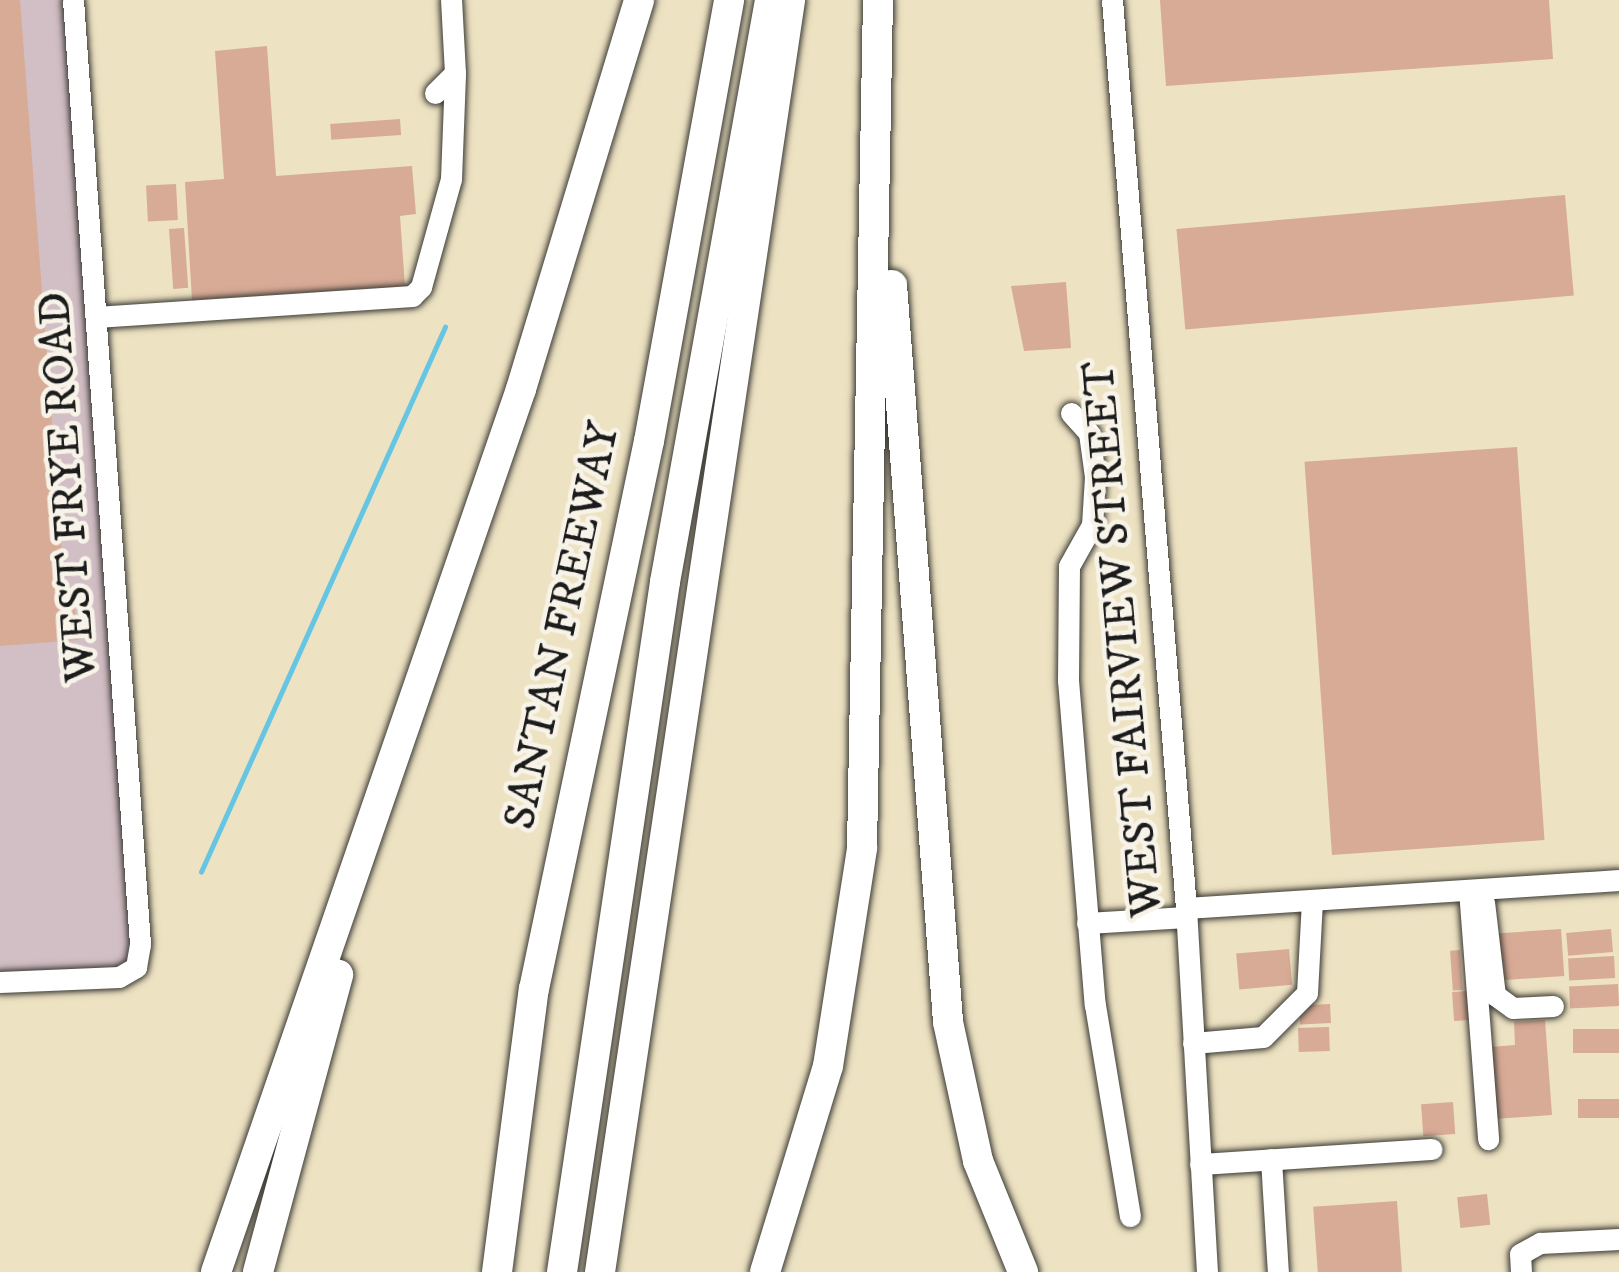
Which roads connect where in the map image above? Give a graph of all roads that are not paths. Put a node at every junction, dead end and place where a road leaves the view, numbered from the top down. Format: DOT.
graph roads {
  1 [pos="74,0"];
  2 [pos="451,0"];
  3 [pos="639,0"];
  4 [pos="729,0"];
  5 [pos="770,0"];
  6 [pos="790,0"];
  7 [pos="878,0"];
  8 [pos="1112,0"];
  9 [pos="455,74"];
  10 [pos="435,93"];
  11 [pos="875,118"];
  12 [pos="701,166"];
  13 [pos="96,317"];
  14 [pos="1070,413"];
  15 [pos="377,805"];
  16 [pos="1619,880"];
  17 [pos="1476,890"];
  18 [pos="1312,900"];
  19 [pos="1186,912"];
  20 [pos="1087,923"];
  21 [pos="0,982"];
  22 [pos="1552,1006"];
  23 [pos="1193,1043"];
  24 [pos="1488,1139"];
  25 [pos="1432,1149"];
  26 [pos="1271,1159"];
  27 [pos="1200,1163"];
  28 [pos="1130,1216"];
  29 [pos="1619,1239"];
  30 [pos="216,1272"];
  31 [pos="258,1272"];
  32 [pos="496,1272"];
  33 [pos="542,1272"];
  34 [pos="562,1272"];
  35 [pos="600,1272"];
  36 [pos="765,1272"];
  37 [pos="1023,1272"];
  38 [pos="1207,1272"];
  39 [pos="1278,1272"];
  40 [pos="1521,1272"];
  1 -- 13 [label="street, WEST FRYE ROAD"];
  2 -- 9 [label="street"];
  3 -- 15 [label="highway"];
  4 -- 12 [label="highway, SANTAN FREEWAY"];
  5 -- 34 [label="highway"];
  6 -- 35 [label="highway"];
  7 -- 11 [label="highway"];
  8 -- 19 [label="street, WEST FAIRVIEW STREET"];
  9 -- 10 [label="street"];
  9 -- 13 [label="street"];
  11 -- 36 [label="highway"];
  11 -- 37 [label="highway"];
  12 -- 32 [label="highway, SANTAN FREEWAY"];
  12 -- 33 [label="highway"];
  13 -- 21 [label="street, WEST FRYE ROAD"];
  14 -- 20 [label="street"];
  15 -- 30 [label="highway"];
  15 -- 31 [label="highway"];
  16 -- 17 [label="street"];
  17 -- 18 [label="street"];
  17 -- 22 [label="street"];
  17 -- 24 [label="street"];
  18 -- 19 [label="street"];
  18 -- 23 [label="street"];
  19 -- 20 [label="street"];
  19 -- 23 [label="street, WEST FAIRVIEW STREET"];
  20 -- 28 [label="street"];
  23 -- 27 [label="street, WEST FAIRVIEW STREET"];
  25 -- 26 [label="street"];
  26 -- 27 [label="street"];
  26 -- 39 [label="street"];
  27 -- 38 [label="street, WEST FAIRVIEW STREET"];
  29 -- 40 [label="street"];
}
